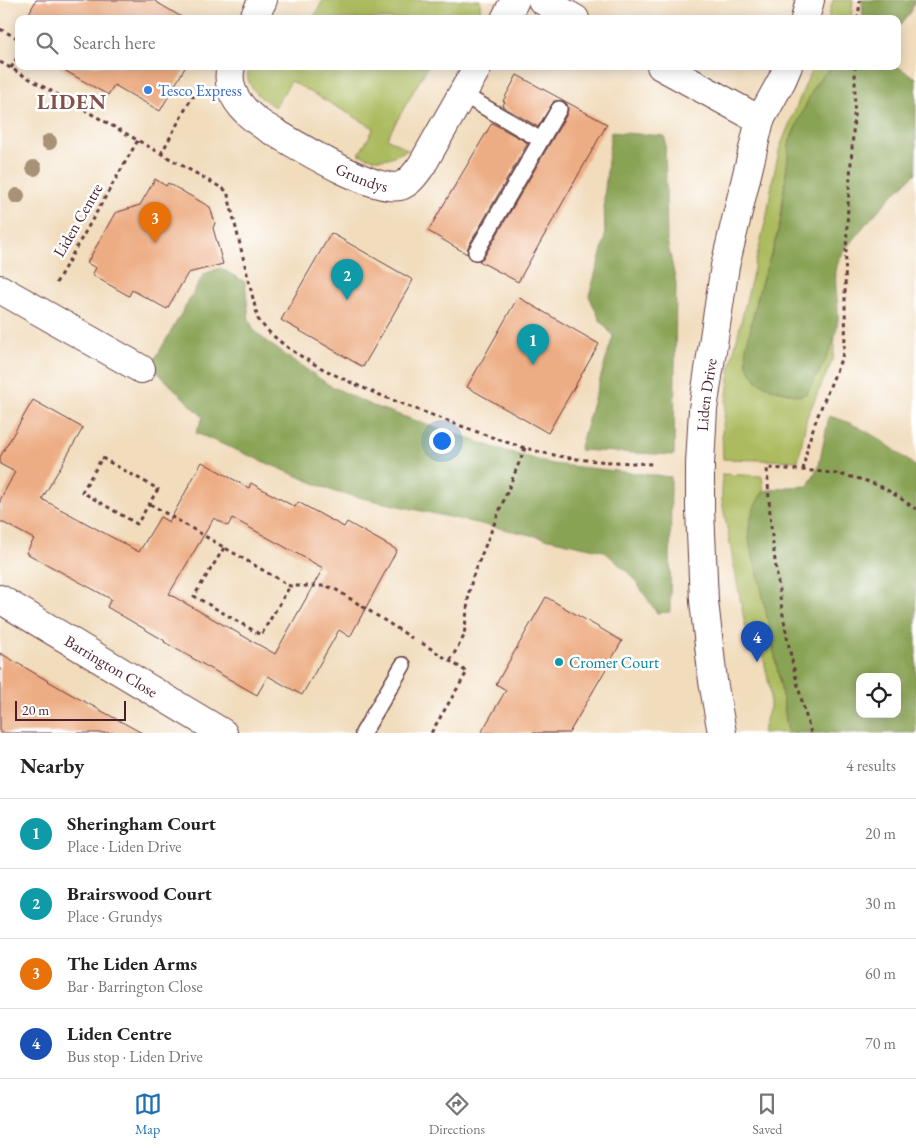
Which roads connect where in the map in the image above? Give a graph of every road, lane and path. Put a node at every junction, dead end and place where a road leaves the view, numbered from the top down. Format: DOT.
graph roads {
  1 [pos="263,0"];
  2 [pos="515,0"];
  3 [pos="810,0"];
  4 [pos="860,0"];
  5 [pos="546,1"];
  6 [pos="255,15"];
  7 [pos="507,15"];
  8 [pos="569,15"];
  9 [pos="806,15"];
  10 [pos="858,15"];
  11 [pos="0,28"];
  12 [pos="15,37"];
  13 [pos="15,60"];
  14 [pos="0,62"];
  15 [pos="10,68"];
  16 [pos="476,70"];
  17 [pos="668,70"];
  18 [pos="786,70"];
  19 [pos="855,70"];
  20 [pos="230,75"];
  21 [pos="462,94"];
  22 [pos="559,109"];
  23 [pos="760,120"];
  24 [pos="138,140"];
  25 [pos="541,140"];
  26 [pos="161,154"];
  27 [pos="476,252"];
  28 [pos="0,289"];
  29 [pos="40,312"];
  30 [pos="141,369"];
  31 [pos="525,448"];
  32 [pos="652,464"];
  33 [pos="803,470"];
  34 [pos="150,504"];
  35 [pos="916,509"];
  36 [pos="224,548"];
  37 [pos="290,586"];
  38 [pos="0,599"];
  39 [pos="450,661"];
  40 [pos="402,665"];
  41 [pos="223,733"];
  42 [pos="363,733"];
  43 [pos="431,733"];
  44 [pos="722,733"];
  45 [pos="811,733"];
  1 -- 6 [label="street"];
  2 -- 7 [label="street"];
  3 -- 9 [label="street"];
  4 -- 10 [label="path"];
  5 -- 8 [label="street"];
  11 -- 12 [label="path"];
  13 -- 15 [label="path"];
  14 -- 15 [label="path"];
  15 -- 24 [label="path"];
  16 -- 21 [label="street, Grundys"];
  17 -- 23 [label="street"];
  18 -- 23 [label="street, Liden Drive"];
  19 -- 33 [label="path"];
  20 -- 21 [label="street, Grundys"];
  20 -- 26 [label="path"];
  21 -- 25 [label="lane"];
  22 -- 25 [label="lane"];
  23 -- 44 [label="street, Liden Drive"];
  24 -- 26 [label="path"];
  24 -- 29 [label="path, Liden Centre"];
  25 -- 27 [label="lane"];
  26 -- 31 [label="path"];
  28 -- 29 [label="street"];
  29 -- 30 [label="street"];
  31 -- 32 [label="path"];
  31 -- 39 [label="path"];
  33 -- 35 [label="path"];
  33 -- 45 [label="path"];
  34 -- 34 [label="path"];
  34 -- 36 [label="path"];
  36 -- 37 [label="path"];
  36 -- 37 [label="path"];
  37 -- 39 [label="path"];
  38 -- 41 [label="street, Barrington Close"];
  39 -- 43 [label="path"];
  40 -- 42 [label="lane"];
}
